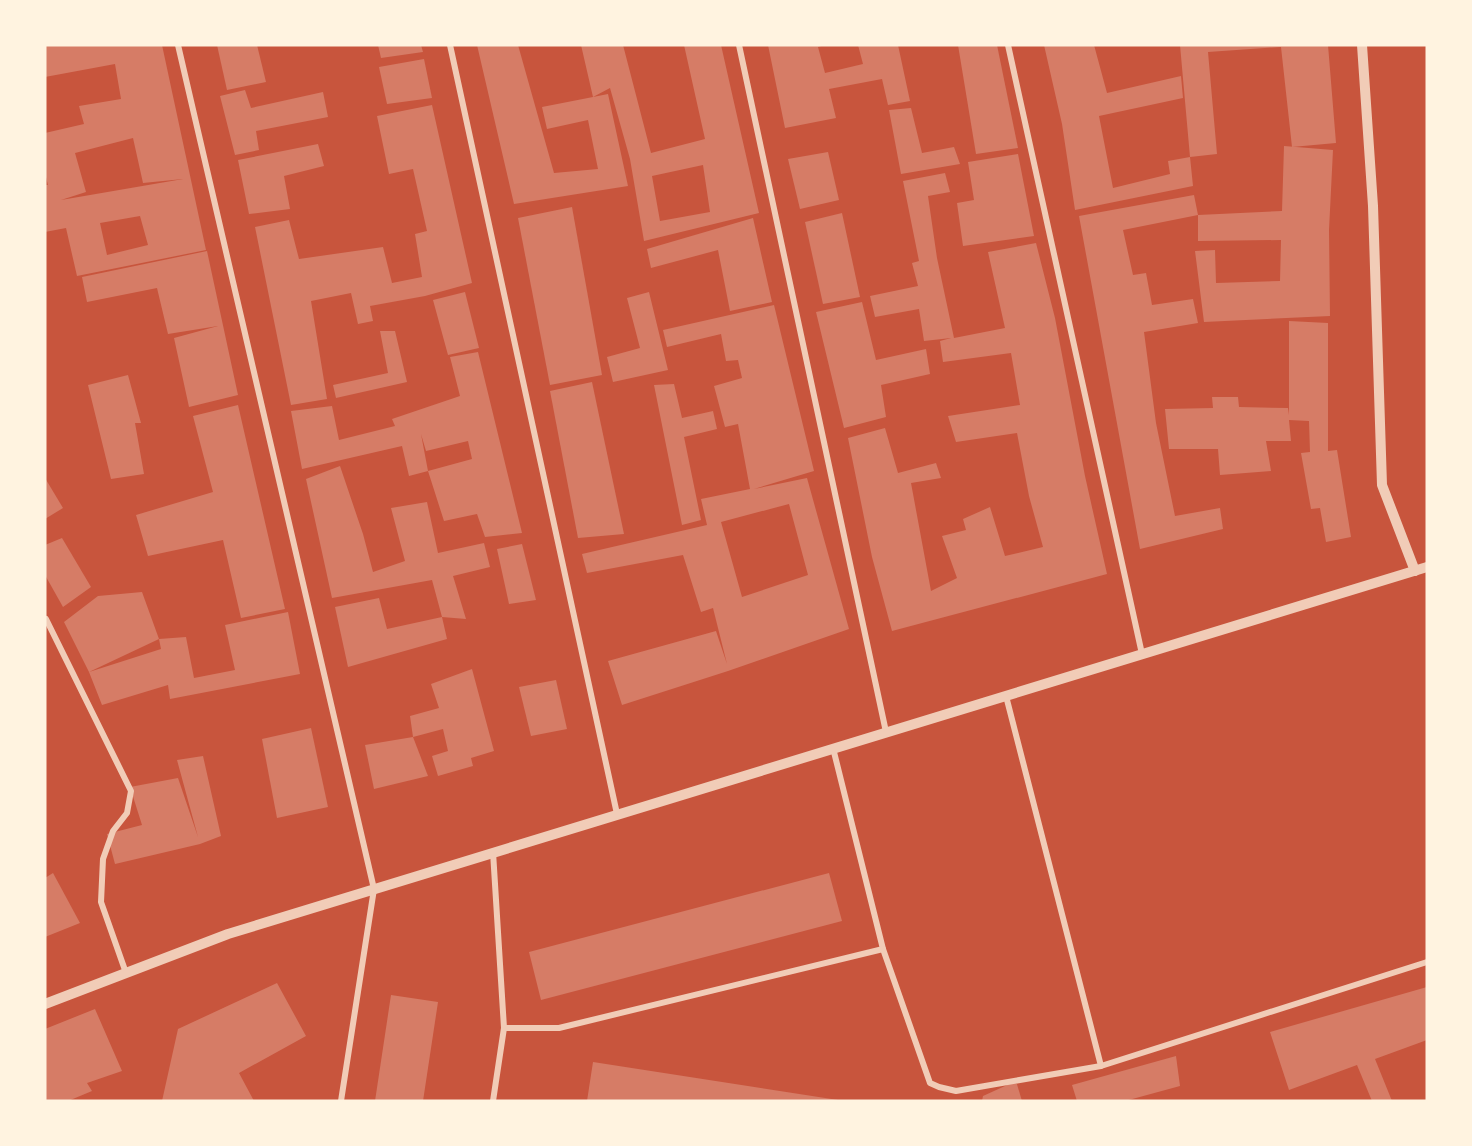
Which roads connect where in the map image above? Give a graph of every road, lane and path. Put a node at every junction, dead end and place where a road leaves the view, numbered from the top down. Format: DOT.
graph roads {
  1 [pos="178,45"];
  2 [pos="450,45"];
  3 [pos="739,45"];
  4 [pos="1008,45"];
  5 [pos="1362,45"];
  6 [pos="1427,567"];
  7 [pos="1415,571"];
  8 [pos="46,619"];
  9 [pos="1142,654"];
  10 [pos="1006,696"];
  11 [pos="886,732"];
  12 [pos="833,748"];
  13 [pos="617,814"];
  14 [pos="493,852"];
  15 [pos="374,889"];
  16 [pos="883,949"];
  17 [pos="1427,962"];
  18 [pos="126,973"];
  19 [pos="45,1004"];
  20 [pos="504,1028"];
  21 [pos="1101,1066"];
  22 [pos="341,1101"];
  23 [pos="493,1101"];
  1 -- 15 [label="street"];
  2 -- 13 [label="street"];
  3 -- 11 [label="street"];
  4 -- 9 [label="street"];
  5 -- 7 [label="street"];
  6 -- 7 [label="street"];
  7 -- 9 [label="street"];
  8 -- 18 [label="street"];
  9 -- 10 [label="street"];
  10 -- 11 [label="street"];
  10 -- 21 [label="street"];
  11 -- 12 [label="street"];
  12 -- 13 [label="street"];
  12 -- 16 [label="street"];
  13 -- 14 [label="street"];
  14 -- 15 [label="street"];
  14 -- 20 [label="street"];
  15 -- 18 [label="street"];
  15 -- 22 [label="street"];
  16 -- 20 [label="street"];
  16 -- 21 [label="street"];
  17 -- 21 [label="street"];
  18 -- 19 [label="street"];
  20 -- 23 [label="street"];
}
